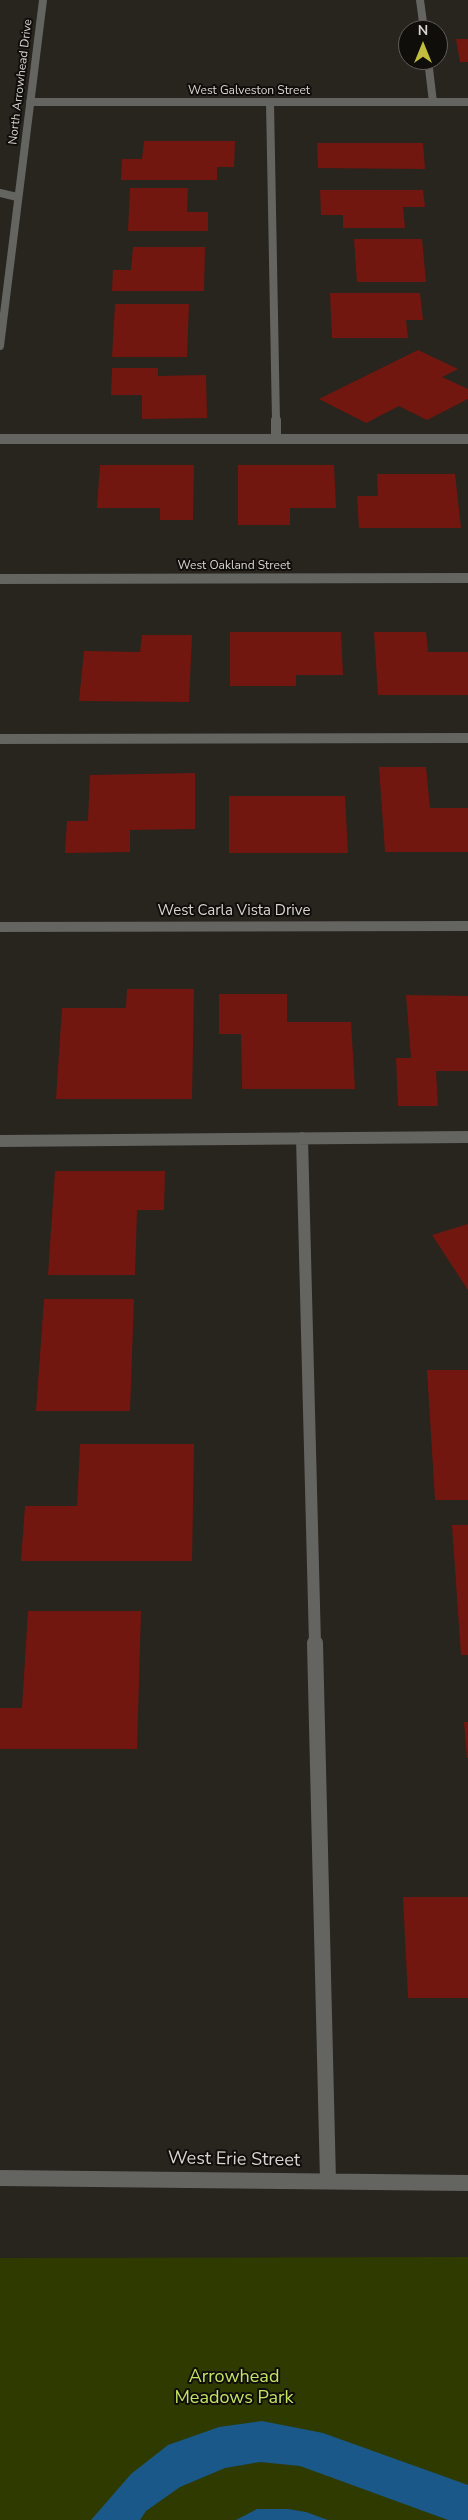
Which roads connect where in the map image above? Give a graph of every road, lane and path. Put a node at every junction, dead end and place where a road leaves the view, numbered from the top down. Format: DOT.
graph roads {
  1 [pos="42,0"];
  2 [pos="420,0"];
  3 [pos="423,20"];
  4 [pos="429,70"];
  5 [pos="30,102"];
  6 [pos="270,102"];
  7 [pos="433,102"];
  8 [pos="468,102"];
  9 [pos="0,192"];
  10 [pos="17,197"];
  11 [pos="0,199"];
  12 [pos="0,346"];
  13 [pos="0,439"];
  14 [pos="276,439"];
  15 [pos="468,439"];
  16 [pos="468,578"];
  17 [pos="0,579"];
  18 [pos="468,738"];
  19 [pos="0,739"];
  20 [pos="0,926"];
  21 [pos="468,926"];
  22 [pos="468,1137"];
  23 [pos="302,1138"];
  24 [pos="0,1141"];
  25 [pos="0,2178"];
  26 [pos="328,2181"];
  27 [pos="468,2182"];
  1 -- 5 [label="street, North Arrowhead Drive"];
  2 -- 3 [label="street"];
  4 -- 7 [label="street"];
  5 -- 6 [label="street, West Galveston Street"];
  5 -- 10 [label="street, North Arrowhead Drive"];
  6 -- 7 [label="street, West Galveston Street"];
  6 -- 14 [label="street"];
  7 -- 8 [label="street, West Galveston Street"];
  9 -- 10 [label="street"];
  10 -- 11 [label="street"];
  10 -- 12 [label="street, North Arrowhead Drive"];
  13 -- 14 [label="street"];
  14 -- 15 [label="street"];
  16 -- 17 [label="street, West Oakland Street"];
  18 -- 19 [label="street"];
  20 -- 21 [label="street, West Carla Vista Drive"];
  22 -- 23 [label="street"];
  23 -- 24 [label="street"];
  23 -- 26 [label="street"];
  25 -- 26 [label="street, West Erie Street"];
  26 -- 27 [label="street, West Erie Street"];
}
